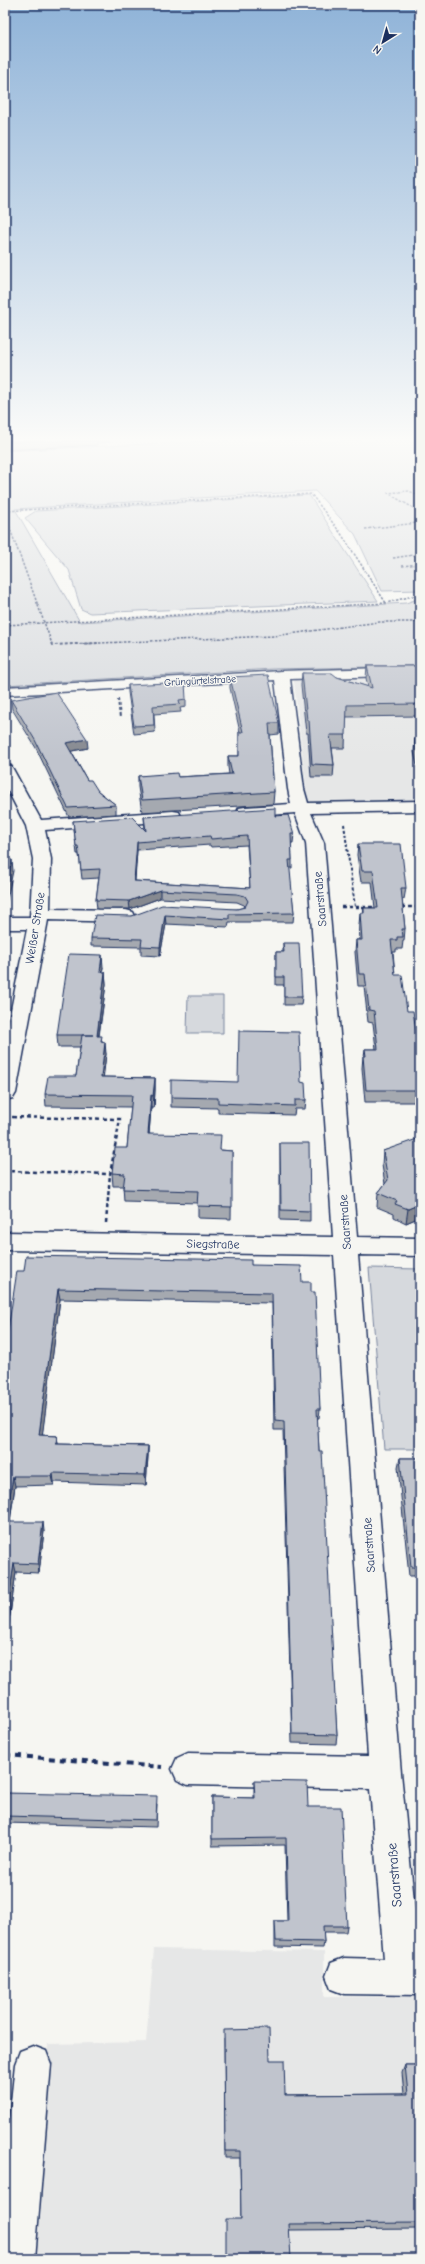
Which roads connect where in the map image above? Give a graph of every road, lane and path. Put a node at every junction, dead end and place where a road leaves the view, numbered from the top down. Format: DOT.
graph roads {
  1 [pos="16,547"];
  2 [pos="350,547"];
  3 [pos="420,554"];
  4 [pos="393,558"];
  5 [pos="420,564"];
  6 [pos="402,566"];
  7 [pos="420,594"];
  8 [pos="386,603"];
  9 [pos="420,622"];
  10 [pos="42,623"];
  11 [pos="5,625"];
  12 [pos="420,671"];
  13 [pos="282,675"];
  14 [pos="5,691"];
  15 [pos="5,769"];
  16 [pos="420,806"];
  17 [pos="301,808"];
  18 [pos="342,808"];
  19 [pos="226,813"];
  20 [pos="187,815"];
  21 [pos="35,826"];
  22 [pos="320,907"];
  23 [pos="355,907"];
  24 [pos="384,907"];
  25 [pos="398,907"];
  26 [pos="420,907"];
  27 [pos="146,911"];
  28 [pos="39,919"];
  29 [pos="5,923"];
  30 [pos="11,1029"];
  31 [pos="5,1093"];
  32 [pos="5,1117"];
  33 [pos="5,1171"];
  34 [pos="110,1174"];
  35 [pos="5,1241"];
  36 [pos="104,1242"];
  37 [pos="347,1245"];
  38 [pos="420,1247"];
  39 [pos="5,1755"];
  40 [pos="188,1769"];
  41 [pos="385,1773"];
  42 [pos="344,1976"];
  43 [pos="412,1977"];
  44 [pos="33,2064"];
  45 [pos="15,2259"];
  1 -- 10 [label="path"];
  2 -- 8 [label="path"];
  3 -- 4 [label="path"];
  5 -- 6 [label="path"];
  7 -- 8 [label="path"];
  8 -- 10 [label="path"];
  9 -- 10 [label="path"];
  10 -- 11 [label="path"];
  12 -- 13 [label="street, Grüngürtelstraße"];
  13 -- 14 [label="street, Grüngürtelstraße"];
  13 -- 17 [label="street, Saarstraße"];
  15 -- 21 [label="street, Weißer Straße"];
  16 -- 18 [label="street"];
  17 -- 18 [label="street"];
  17 -- 19 [label="street"];
  17 -- 22 [label="street, Saarstraße"];
  18 -- 23 [label="path"];
  20 -- 21 [label="street"];
  21 -- 28 [label="street, Weißer Straße"];
  22 -- 23 [label="path"];
  22 -- 37 [label="street, Saarstraße"];
  23 -- 24 [label="path"];
  25 -- 26 [label="path"];
  27 -- 28 [label="street"];
  28 -- 29 [label="street"];
  28 -- 30 [label="street, Weißer Straße"];
  30 -- 31 [label="street, Weißer Straße"];
  32 -- 34 [label="path"];
  33 -- 34 [label="path"];
  34 -- 36 [label="path"];
  35 -- 36 [label="street, Siegstraße"];
  36 -- 37 [label="street, Siegstraße"];
  37 -- 38 [label="street, Siegstraße"];
  37 -- 41 [label="street, Saarstraße"];
  39 -- 40 [label="path"];
  40 -- 41 [label="street"];
  41 -- 43 [label="street, Saarstraße"];
  42 -- 43 [label="street, Saarstraße"];
  44 -- 45 [label="street"];
}
